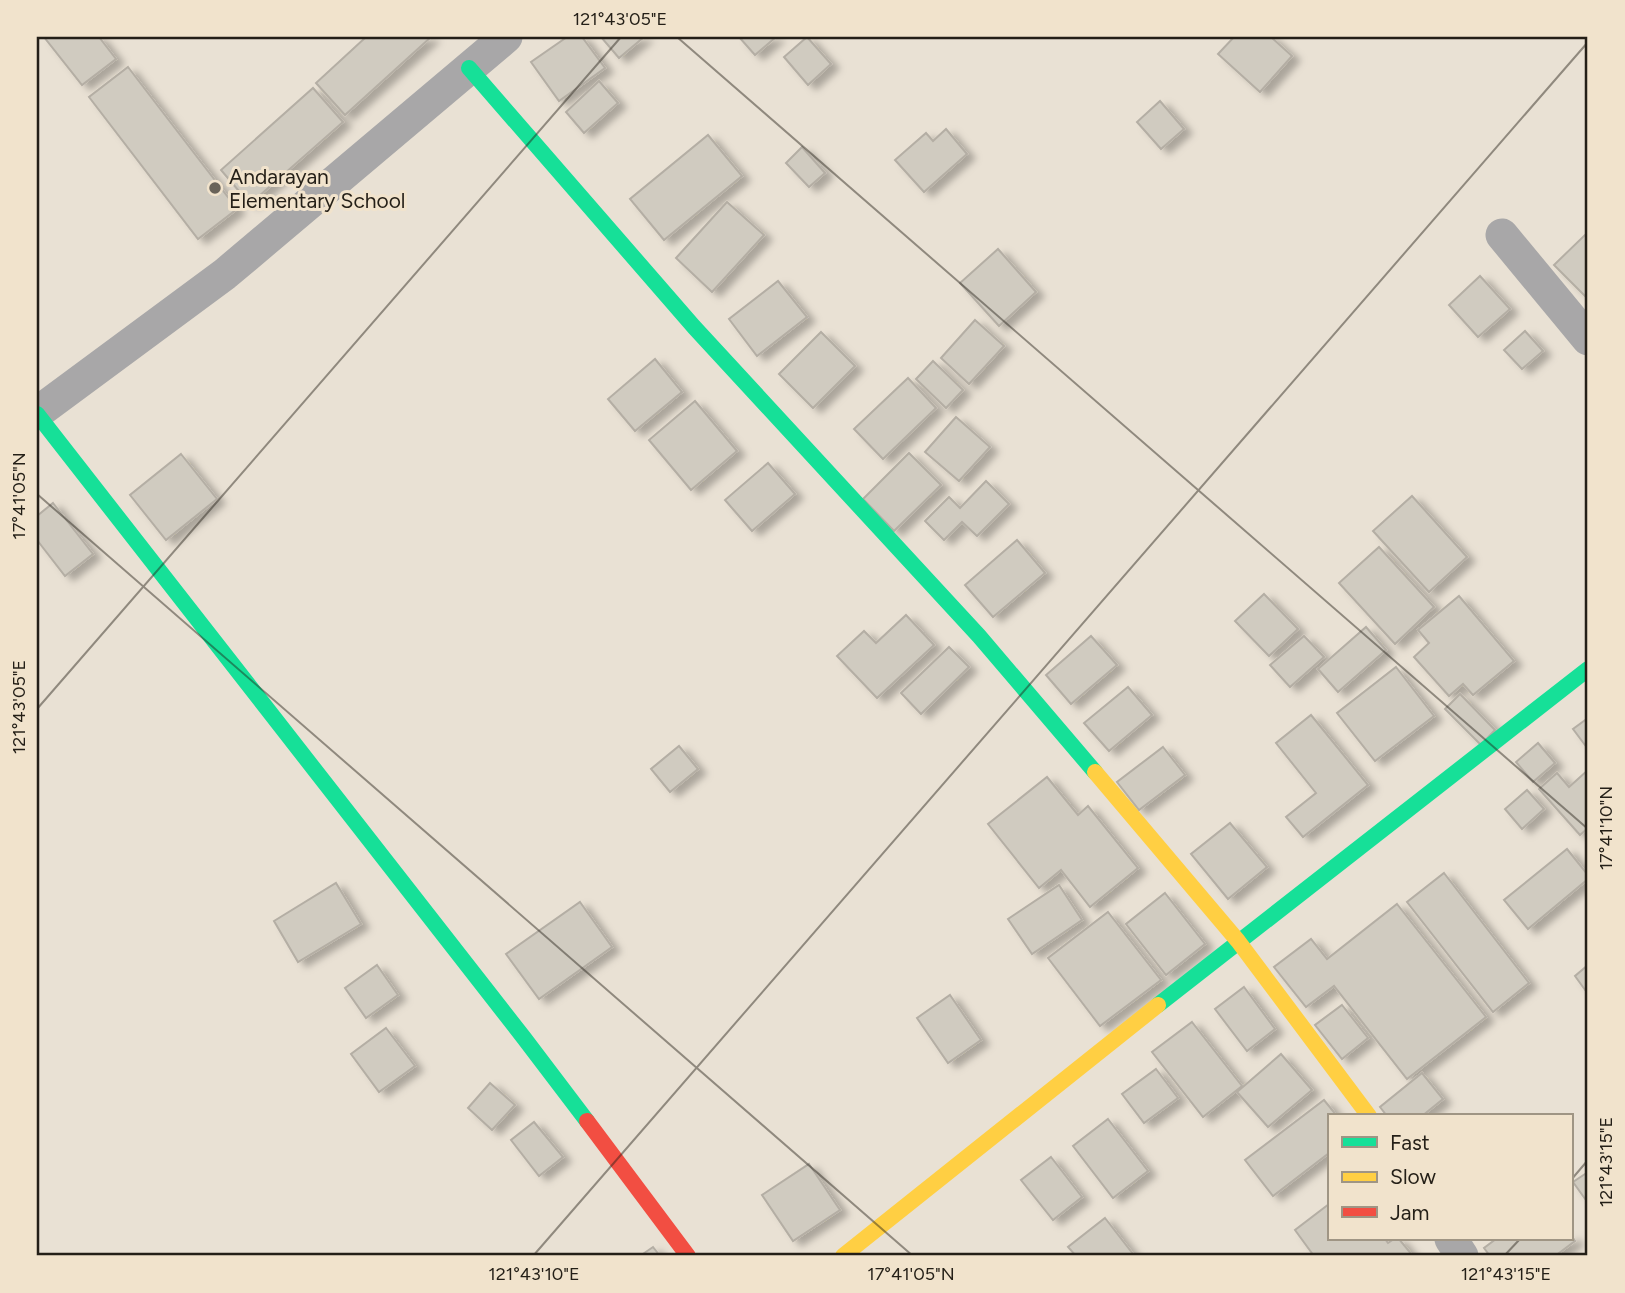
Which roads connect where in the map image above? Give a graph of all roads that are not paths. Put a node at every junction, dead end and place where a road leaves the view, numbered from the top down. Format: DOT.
graph roads {
  1 [pos="506,37"];
  2 [pos="469,68"];
  3 [pos="1502,235"];
  4 [pos="1588,339"];
  5 [pos="37,414"];
  6 [pos="1588,669"];
  7 [pos="1238,940"];
  8 [pos="1368,1114"];
  9 [pos="1452,1240"];
  10 [pos="688,1256"];
  11 [pos="844,1256"];
  12 [pos="1462,1256"];
  1 -- 2 [label="street"];
  2 -- 5 [label="street"];
  2 -- 7 [label="street"];
  3 -- 4 [label="street"];
  5 -- 10 [label="street"];
  6 -- 7 [label="street"];
  7 -- 8 [label="street"];
  7 -- 11 [label="street"];
  9 -- 12 [label="street"];
}
